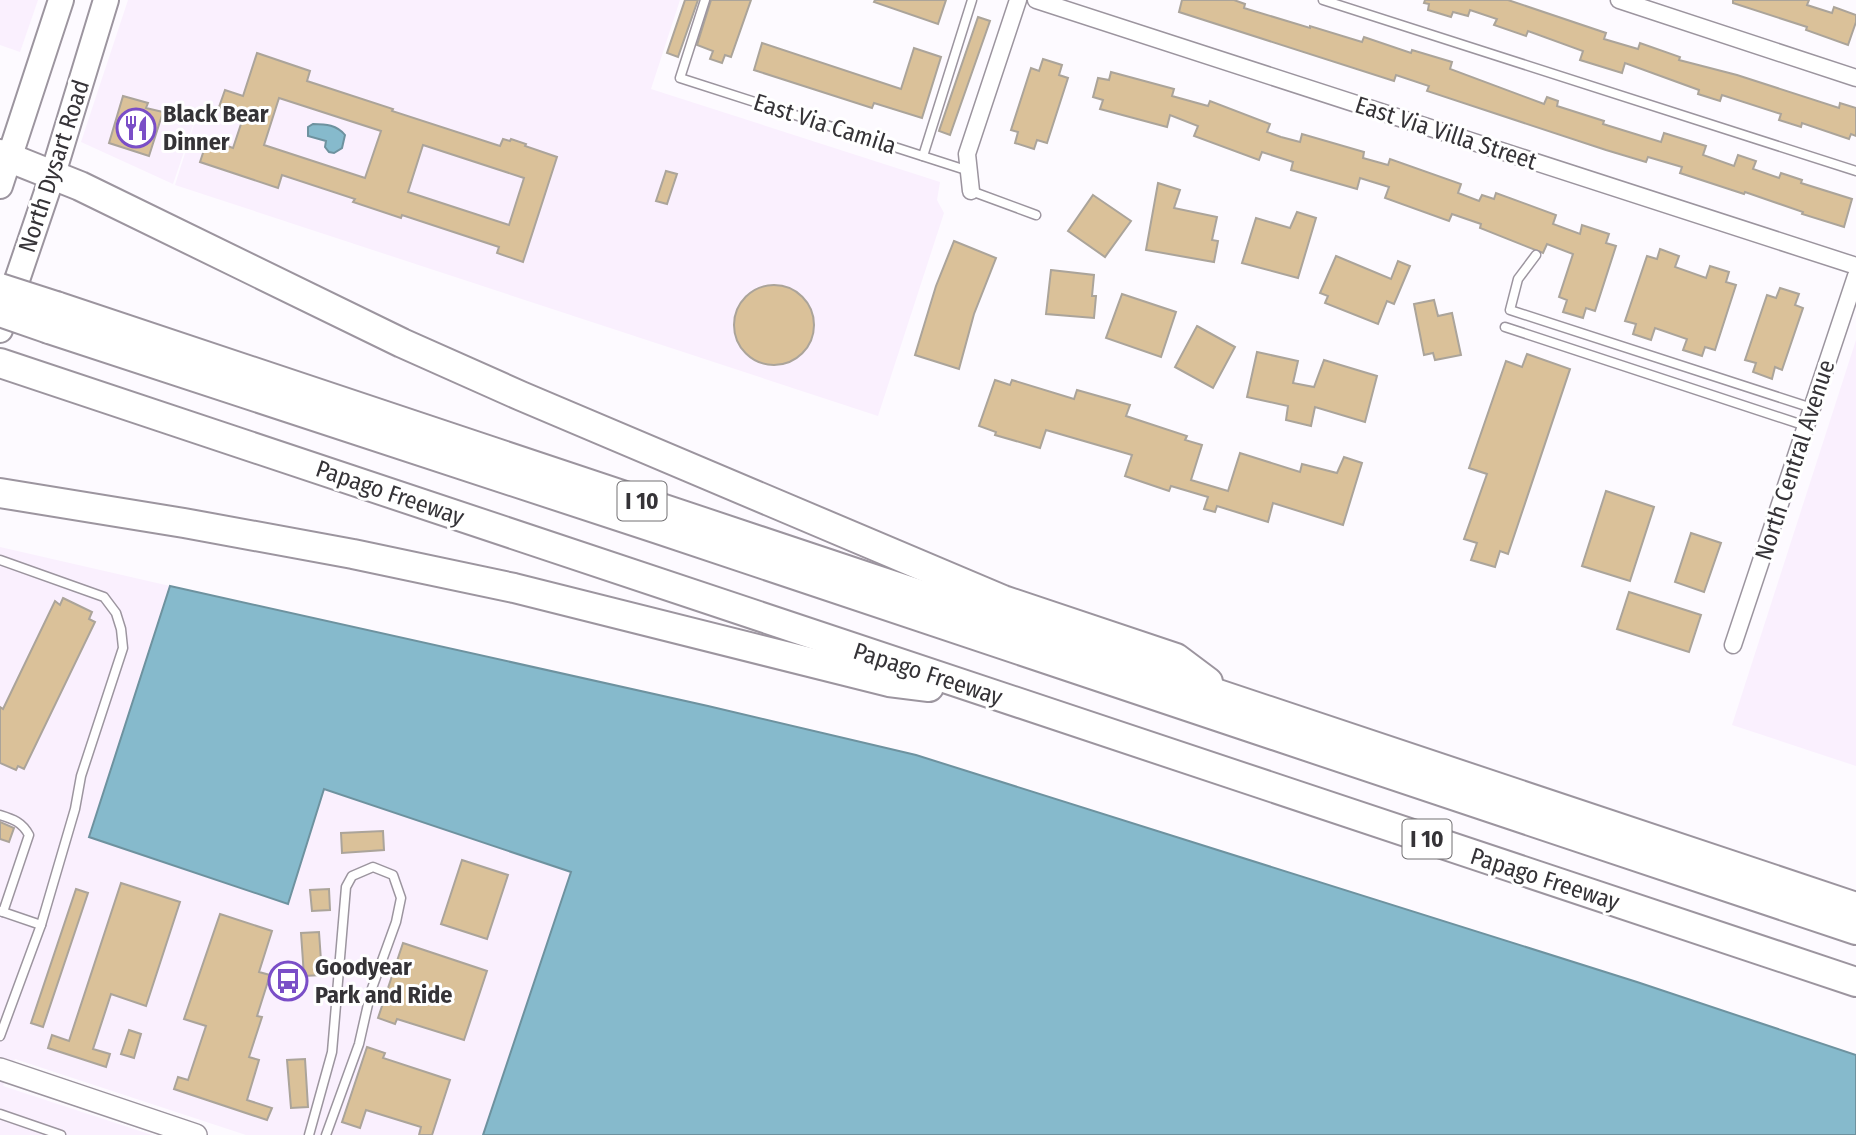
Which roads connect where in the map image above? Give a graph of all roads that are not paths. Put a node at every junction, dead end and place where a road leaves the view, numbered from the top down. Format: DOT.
graph roads {
  1 [pos="61,0"];
  2 [pos="106,0"];
  3 [pos="705,0"];
  4 [pos="972,0"];
  5 [pos="1018,0"];
  6 [pos="1036,0"];
  7 [pos="1323,0"];
  8 [pos="1619,0"];
  9 [pos="1856,78"];
  10 [pos="5,155"];
  11 [pos="923,156"];
  12 [pos="969,171"];
  13 [pos="1856,171"];
  14 [pos="53,174"];
  15 [pos="0,186"];
  16 [pos="971,191"];
  17 [pos="1036,215"];
  18 [pos="1536,255"];
  19 [pos="1856,266"];
  20 [pos="1856,275"];
  21 [pos="0,288"];
  22 [pos="0,312"];
  23 [pos="52,317"];
  24 [pos="1505,327"];
  25 [pos="0,330"];
  26 [pos="0,363"];
  27 [pos="1769,394"];
  28 [pos="1812,408"];
  29 [pos="1763,412"];
  30 [pos="1806,426"];
  31 [pos="0,493"];
  32 [pos="0,560"];
  33 [pos="1733,645"];
  34 [pos="1227,696"];
  35 [pos="997,697"];
  36 [pos="0,815"];
  37 [pos="1856,907"];
  38 [pos="2,911"];
  39 [pos="41,925"];
  40 [pos="1856,930"];
  41 [pos="1856,982"];
  42 [pos="0,1036"];
  43 [pos="0,1069"];
  44 [pos="0,1114"];
  45 [pos="61,1135"];
  46 [pos="196,1135"];
  47 [pos="309,1135"];
  48 [pos="326,1135"];
  1 -- 10 [label="main road, North Dysart Road"];
  2 -- 14 [label="main road, North Dysart Road"];
  3 -- 11 [label="lane, East Via Camila"];
  4 -- 11 [label="lane"];
  5 -- 12 [label="street"];
  6 -- 19 [label="street, East Via Villa Street"];
  7 -- 13 [label="lane"];
  8 -- 9 [label="street"];
  10 -- 14 [label="highway"];
  10 -- 15 [label="main road, North Dysart Road"];
  11 -- 12 [label="lane, East Via Camila"];
  12 -- 16 [label="street"];
  14 -- 25 [label="main road, North Dysart Road"];
  14 -- 34 [label="highway"];
  16 -- 17 [label="lane"];
  18 -- 27 [label="lane"];
  20 -- 28 [label="street, North Central Avenue"];
  21 -- 23 [label="highway, I 10, bridge"];
  22 -- 23 [label="highway, bridge"];
  23 -- 34 [label="highway, I 10"];
  23 -- 40 [label="highway"];
  24 -- 29 [label="lane"];
  26 -- 35 [label="highway, Papago Freeway / I 10"];
  27 -- 28 [label="lane"];
  27 -- 29 [label="lane"];
  28 -- 30 [label="street, North Central Avenue"];
  29 -- 30 [label="lane"];
  30 -- 33 [label="street, North Central Avenue"];
  31 -- 35 [label="highway"];
  32 -- 39 [label="lane"];
  34 -- 37 [label="highway, I 10"];
  35 -- 41 [label="highway, Papago Freeway / I 10"];
  36 -- 38 [label="lane"];
  38 -- 39 [label="lane"];
  39 -- 42 [label="lane"];
  43 -- 46 [label="street"];
  44 -- 45 [label="lane"];
  47 -- 48 [label="lane"];
}
